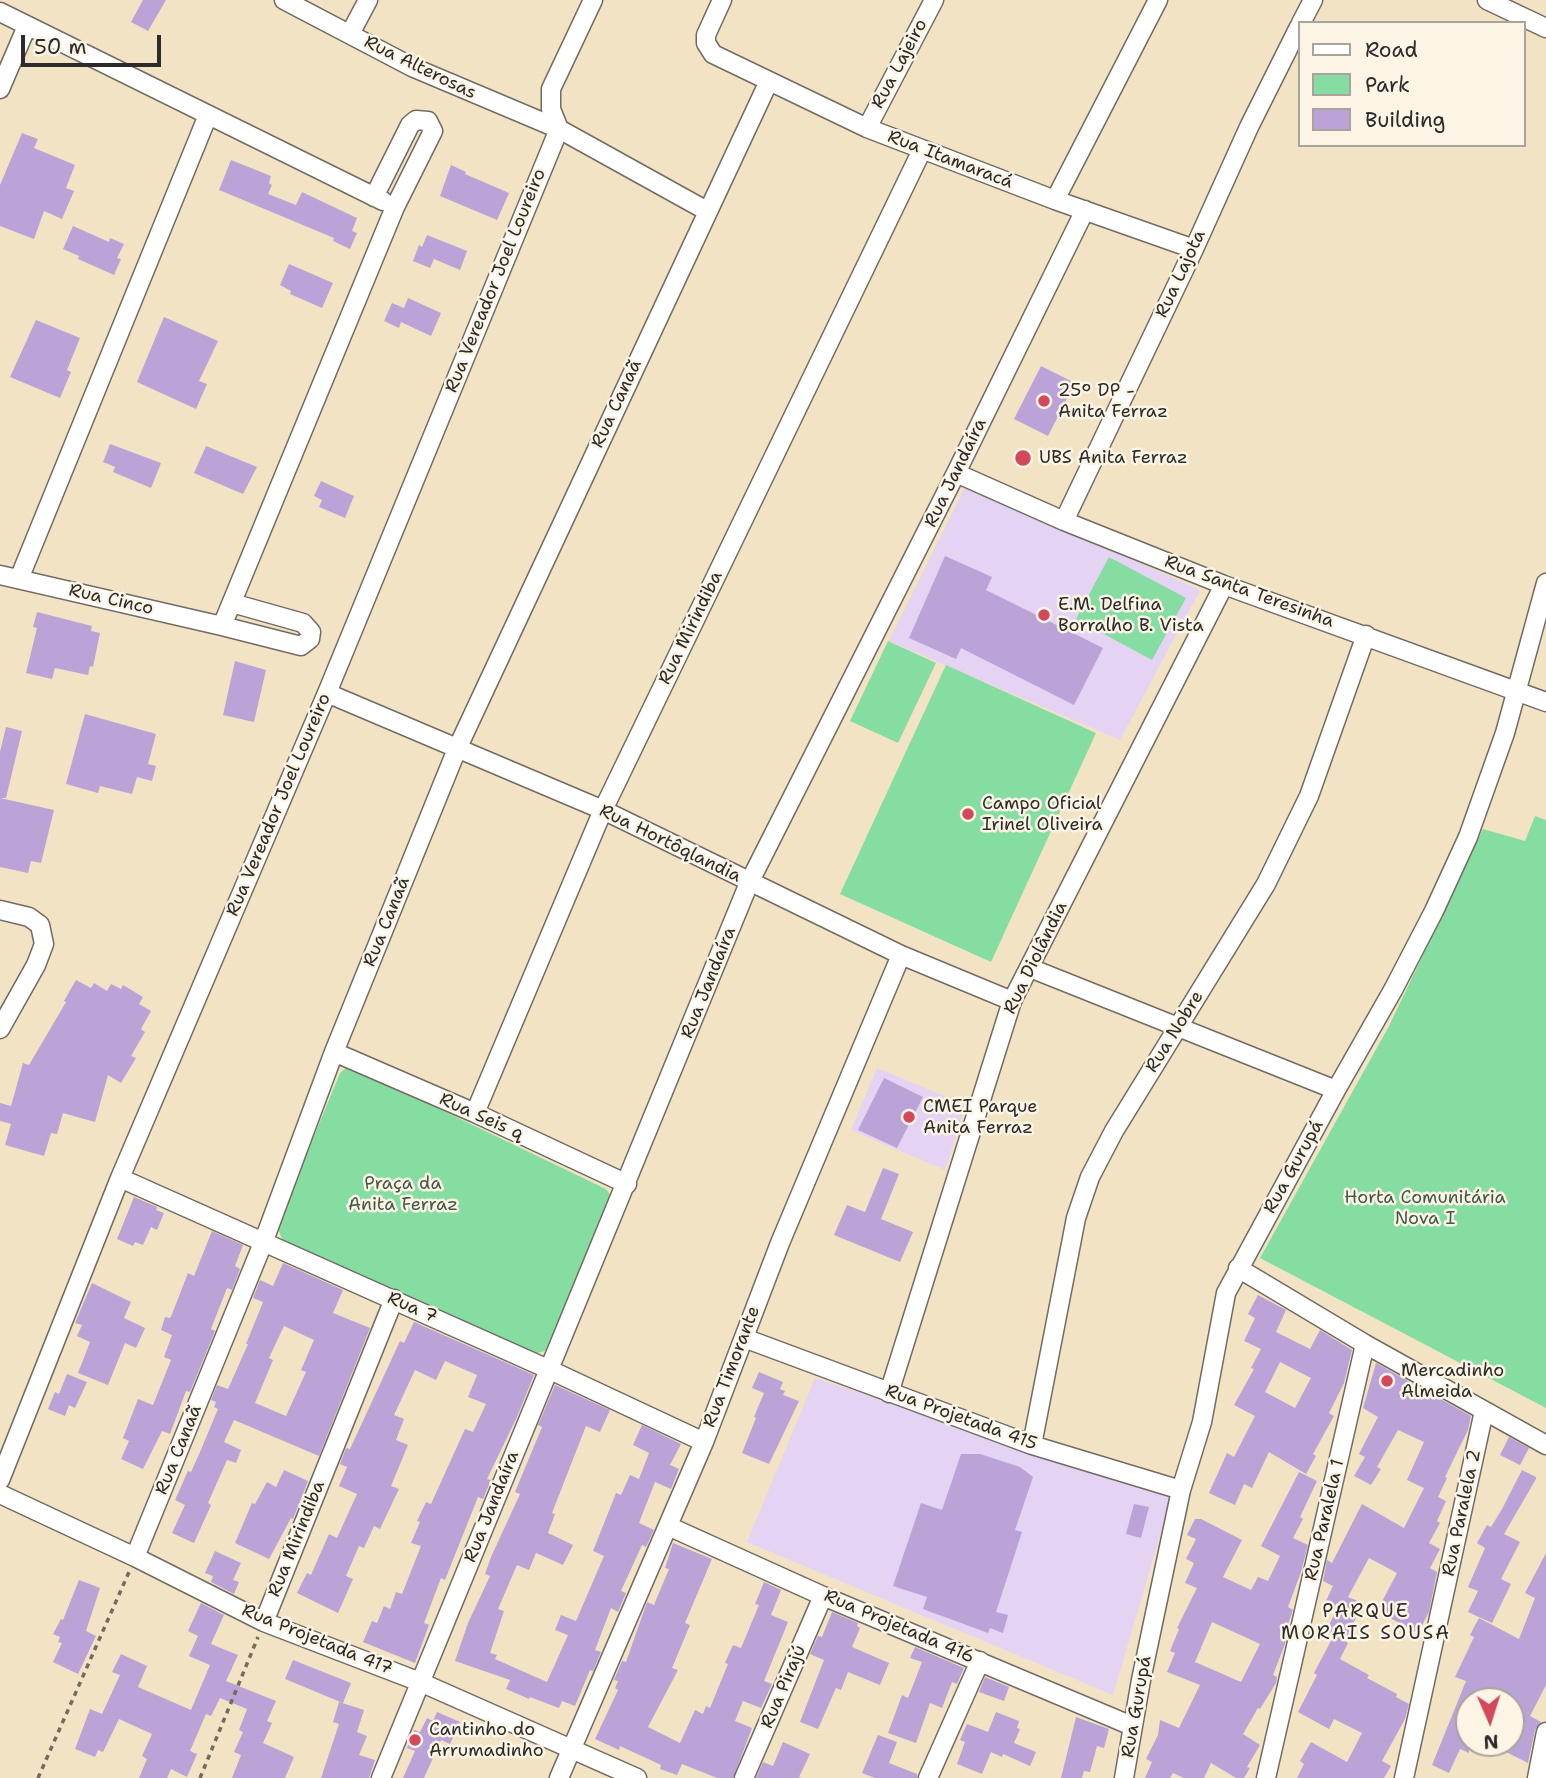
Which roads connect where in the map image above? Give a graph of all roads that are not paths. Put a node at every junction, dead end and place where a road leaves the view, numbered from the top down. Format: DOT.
graph roads {
  1 [pos="284,0"];
  2 [pos="368,0"];
  3 [pos="593,0"];
  4 [pos="722,0"];
  5 [pos="934,0"];
  6 [pos="1158,0"];
  7 [pos="1313,0"];
  8 [pos="1486,0"];
  9 [pos="0,12"];
  10 [pos="1302,21"];
  11 [pos="27,26"];
  12 [pos="1546,27"];
  13 [pos="1298,29"];
  14 [pos="350,34"];
  15 [pos="769,80"];
  16 [pos="0,89"];
  17 [pos="208,115"];
  18 [pos="867,128"];
  19 [pos="559,130"];
  20 [pos="922,150"];
  21 [pos="374,197"];
  22 [pos="1055,200"];
  23 [pos="396,206"];
  24 [pos="1085,210"];
  25 [pos="708,211"];
  26 [pos="1194,249"];
  27 [pos="956,473"];
  28 [pos="1064,521"];
  29 [pos="0,575"];
  30 [pos="19,579"];
  31 [pos="1546,583"];
  32 [pos="1224,584"];
  33 [pos="232,603"];
  34 [pos="222,626"];
  35 [pos="1366,635"];
  36 [pos="1516,692"];
  37 [pos="327,693"];
  38 [pos="1546,702"];
  39 [pos="457,749"];
  40 [pos="603,810"];
  41 [pos="749,883"];
  42 [pos="0,910"];
  43 [pos="901,955"];
  44 [pos="1030,968"];
  45 [pos="1012,1001"];
  46 [pos="1179,1026"];
  47 [pos="0,1029"];
  48 [pos="334,1052"];
  49 [pos="1336,1090"];
  50 [pos="475,1113"];
  51 [pos="120,1178"];
  52 [pos="627,1184"];
  53 [pos="263,1242"];
  54 [pos="1238,1268"];
  55 [pos="394,1299"];
  56 [pos="744,1338"];
  57 [pos="1365,1344"];
  58 [pos="548,1369"];
  59 [pos="889,1392"];
  60 [pos="1484,1411"];
  61 [pos="704,1442"];
  62 [pos="1032,1445"];
  63 [pos="1546,1445"];
  64 [pos="0,1480"];
  65 [pos="1181,1490"];
  66 [pos="0,1494"];
  67 [pos="667,1526"];
  68 [pos="135,1557"];
  69 [pos="823,1595"];
  70 [pos="264,1622"];
  71 [pos="979,1661"];
  72 [pos="421,1682"];
  73 [pos="1132,1726"];
  74 [pos="1546,1732"];
  75 [pos="571,1749"];
  76 [pos="381,1778"];
  77 [pos="559,1778"];
  78 [pos="637,1778"];
  79 [pos="744,1778"];
  80 [pos="928,1778"];
  81 [pos="1124,1778"];
  82 [pos="1266,1778"];
  83 [pos="1404,1778"];
  84 [pos="1538,1778"];
  1 -- 14 [label="street, Rua Alterosas"];
  2 -- 14 [label="street"];
  3 -- 19 [label="street"];
  4 -- 15 [label="street, Rua Itamaracá"];
  5 -- 18 [label="street, Rua Lajeiro"];
  6 -- 22 [label="street"];
  7 -- 10 [label="street, Rua Lajota"];
  8 -- 12 [label="street"];
  9 -- 11 [label="street"];
  11 -- 16 [label="street"];
  11 -- 17 [label="street"];
  13 -- 26 [label="street, Rua Lajota"];
  14 -- 19 [label="street, Rua Alterosas"];
  15 -- 18 [label="street, Rua Itamaracá"];
  15 -- 25 [label="street, Rua Canaã"];
  17 -- 21 [label="street"];
  17 -- 30 [label="street"];
  18 -- 20 [label="street, Rua Itamaracá"];
  19 -- 25 [label="street"];
  19 -- 37 [label="street, Rua Vereador Joel Loureiro"];
  20 -- 22 [label="street, Rua Itamaracá"];
  20 -- 40 [label="street, Rua Mirindiba"];
  21 -- 23 [label="street"];
  21 -- 23 [label="street"];
  22 -- 24 [label="street, Rua Itamaracá"];
  23 -- 33 [label="street"];
  24 -- 26 [label="street, Rua Itamaracá"];
  24 -- 27 [label="street, Rua Jandaíra"];
  25 -- 39 [label="street, Rua Canaã"];
  26 -- 28 [label="street, Rua Lajota"];
  27 -- 28 [label="street, Rua Santa Teresinha"];
  27 -- 41 [label="street, Rua Jandaíra"];
  28 -- 32 [label="street, Rua Santa Teresinha"];
  29 -- 30 [label="street, Rua Cinco"];
  30 -- 34 [label="street, Rua Cinco"];
  31 -- 36 [label="street, Rua Gurupá"];
  32 -- 35 [label="street, Rua Santa Teresinha"];
  32 -- 44 [label="street, Rua Diolândia"];
  33 -- 34 [label="street"];
  33 -- 34 [label="street, Rua Cinco"];
  35 -- 36 [label="street, Rua Santa Teresinha"];
  35 -- 46 [label="street, Rua Nobre"];
  36 -- 38 [label="street, Rua Santa Teresinha"];
  36 -- 49 [label="street, Rua Gurupá"];
  37 -- 39 [label="street, Rua Hortôqlandia"];
  37 -- 51 [label="street, Rua Vereador Joel Loureiro"];
  39 -- 40 [label="street, Rua Hortôqlandia"];
  39 -- 48 [label="street, Rua Canaã"];
  40 -- 41 [label="street, Rua Hortôqlandia"];
  40 -- 50 [label="street, Rua Mirindiba"];
  41 -- 43 [label="street, Rua Hortôqlandia"];
  41 -- 52 [label="street, Rua Jandaíra"];
  42 -- 47 [label="street"];
  43 -- 45 [label="street, Rua Hortôqlandia"];
  43 -- 56 [label="street, Rua Timorante"];
  44 -- 45 [label="street, Rua Diolândia"];
  44 -- 46 [label="street"];
  45 -- 59 [label="street, Rua Diolândia"];
  46 -- 49 [label="street"];
  46 -- 62 [label="street, Rua Nobre"];
  48 -- 50 [label="street, Rua Seis q"];
  48 -- 53 [label="street, Rua Canaã"];
  49 -- 54 [label="street, Rua Gurupá"];
  50 -- 52 [label="street, Rua Seis q"];
  51 -- 53 [label="street, Rua 7"];
  51 -- 64 [label="street, Rua Vereador Joel Loureiro"];
  52 -- 58 [label="street, Rua Jandaíra"];
  53 -- 55 [label="street, Rua 7"];
  53 -- 68 [label="street, Rua Canaã"];
  54 -- 57 [label="street"];
  54 -- 65 [label="street, Rua Gurupá"];
  55 -- 58 [label="street, Rua 7"];
  55 -- 70 [label="street, Rua Mirindiba"];
  56 -- 59 [label="street, Rua Projetada 415"];
  56 -- 61 [label="street, Rua Timorante"];
  57 -- 60 [label="street"];
  57 -- 82 [label="street, Rua Paralela 1"];
  58 -- 61 [label="street, Rua 7"];
  58 -- 72 [label="street, Rua Jandaíra"];
  59 -- 62 [label="street, Rua Projetada 415"];
  60 -- 63 [label="street"];
  60 -- 83 [label="street, Rua Paralela 2"];
  61 -- 67 [label="street, Rua Timorante"];
  62 -- 65 [label="street, Rua Projetada 415"];
  65 -- 73 [label="street, Rua Gurupá"];
  66 -- 68 [label="street, Rua Projetada 417"];
  67 -- 69 [label="street, Rua Projetada 416"];
  67 -- 75 [label="street, Rua Timorante"];
  68 -- 70 [label="street, Rua Projetada 417"];
  69 -- 71 [label="street, Rua Projetada 416"];
  69 -- 79 [label="street, Rua Pirajú"];
  70 -- 72 [label="street, Rua Projetada 417"];
  71 -- 73 [label="street, Rua Projetada 416"];
  71 -- 80 [label="street"];
  72 -- 75 [label="street, Rua Projetada 417"];
  72 -- 76 [label="street, Rua Jandaíra"];
  73 -- 81 [label="street, Rua Gurupá"];
  74 -- 84 [label="street"];
  75 -- 77 [label="street, Rua Timorante"];
  75 -- 78 [label="street, Rua Projetada 417"];
}
